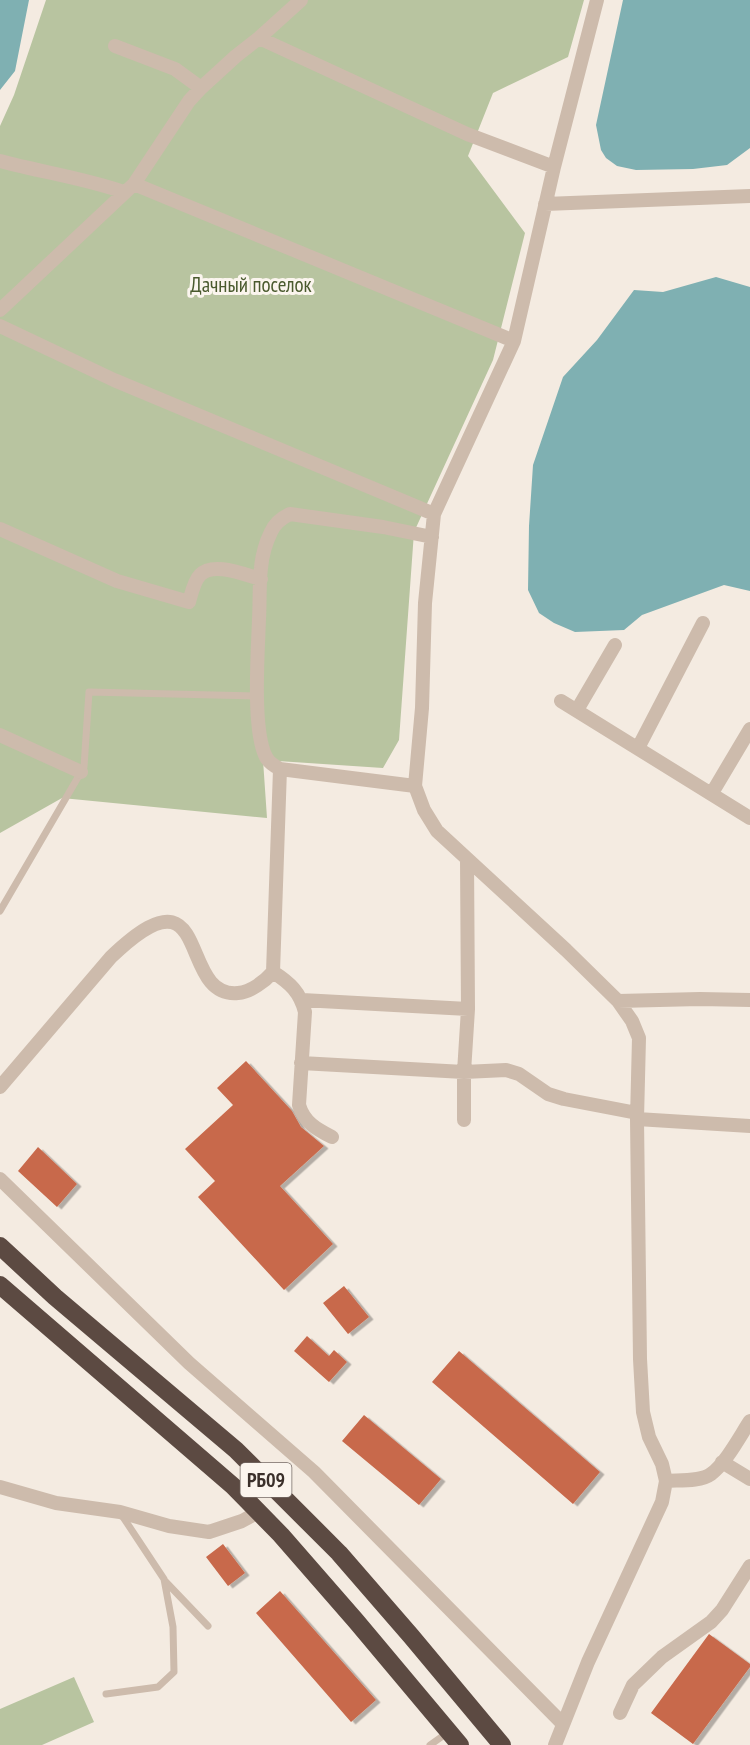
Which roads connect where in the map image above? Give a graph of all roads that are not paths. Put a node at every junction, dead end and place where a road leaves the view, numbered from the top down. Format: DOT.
graph roads {
  1 [pos="301,0"];
  2 [pos="597,0"];
  3 [pos="259,38"];
  4 [pos="115,46"];
  5 [pos="201,88"];
  6 [pos="0,161"];
  7 [pos="554,167"];
  8 [pos="129,188"];
  9 [pos="750,196"];
  10 [pos="545,204"];
  11 [pos="0,310"];
  12 [pos="0,326"];
  13 [pos="514,341"];
  14 [pos="434,513"];
  15 [pos="0,529"];
  16 [pos="432,537"];
  17 [pos="261,579"];
  18 [pos="704,623"];
  19 [pos="615,645"];
  20 [pos="258,696"];
  21 [pos="561,700"];
  22 [pos="577,710"];
  23 [pos="750,729"];
  24 [pos="0,735"];
  25 [pos="638,748"];
  26 [pos="280,769"];
  27 [pos="81,772"];
  28 [pos="415,786"];
  29 [pos="712,793"];
  30 [pos="750,818"];
  31 [pos="467,859"];
  32 [pos="0,911"];
  33 [pos="273,972"];
  34 [pos="302,1000"];
  35 [pos="618,1000"];
  36 [pos="750,1000"];
  37 [pos="468,1009"];
  38 [pos="301,1063"];
  39 [pos="464,1072"];
  40 [pos="0,1087"];
  41 [pos="637,1116"];
  42 [pos="464,1120"];
  43 [pos="750,1126"];
  44 [pos="332,1137"];
  45 [pos="0,1179"];
  46 [pos="0,1246"];
  47 [pos="0,1285"];
  48 [pos="750,1421"];
  49 [pos="722,1462"];
  50 [pos="750,1479"];
  51 [pos="666,1481"];
  52 [pos="0,1487"];
  53 [pos="120,1512"];
  54 [pos="258,1512"];
  55 [pos="750,1566"];
  56 [pos="164,1580"];
  57 [pos="381,1602"];
  58 [pos="356,1621"];
  59 [pos="208,1626"];
  60 [pos="411,1636"];
  61 [pos="388,1659"];
  62 [pos="106,1694"];
  63 [pos="620,1713"];
  64 [pos="563,1724"];
  65 [pos="455,1738"];
  66 [pos="430,1745"];
  67 [pos="502,1745"];
  68 [pos="555,1745"];
  1 -- 3 [label="street"];
  2 -- 7 [label="street"];
  3 -- 5 [label="street"];
  3 -- 7 [label="street"];
  4 -- 5 [label="street"];
  5 -- 8 [label="street"];
  6 -- 8 [label="street"];
  7 -- 10 [label="street"];
  8 -- 11 [label="street"];
  8 -- 13 [label="street"];
  9 -- 10 [label="street"];
  10 -- 13 [label="street"];
  12 -- 14 [label="street"];
  13 -- 14 [label="street"];
  14 -- 16 [label="street"];
  15 -- 17 [label="street"];
  16 -- 17 [label="street"];
  16 -- 28 [label="street"];
  17 -- 20 [label="street"];
  18 -- 25 [label="street"];
  19 -- 22 [label="street"];
  20 -- 26 [label="street"];
  20 -- 27 [label="lane"];
  21 -- 22 [label="street"];
  22 -- 25 [label="street"];
  23 -- 29 [label="street"];
  24 -- 27 [label="street"];
  25 -- 29 [label="street"];
  26 -- 28 [label="street"];
  26 -- 33 [label="street"];
  27 -- 32 [label="lane"];
  28 -- 31 [label="street"];
  29 -- 30 [label="street"];
  31 -- 35 [label="street"];
  31 -- 37 [label="street"];
  33 -- 34 [label="street"];
  33 -- 40 [label="street"];
  34 -- 37 [label="street"];
  34 -- 38 [label="street"];
  35 -- 36 [label="street"];
  35 -- 41 [label="street"];
  37 -- 39 [label="street"];
  38 -- 39 [label="street"];
  38 -- 44 [label="street"];
  39 -- 41 [label="street"];
  39 -- 42 [label="street"];
  41 -- 43 [label="street"];
  41 -- 51 [label="street"];
  45 -- 64 [label="street"];
  46 -- 57 [label="highway, РБ09"];
  47 -- 54 [label="highway, РБ09"];
  48 -- 49 [label="street"];
  49 -- 50 [label="street"];
  49 -- 51 [label="street"];
  51 -- 64 [label="street"];
  52 -- 53 [label="street"];
  53 -- 54 [label="street"];
  53 -- 56 [label="lane"];
  54 -- 58 [label="highway, РБ09"];
  55 -- 63 [label="street"];
  56 -- 59 [label="lane"];
  56 -- 62 [label="lane"];
  57 -- 58 [label="highway"];
  57 -- 60 [label="highway, РБ09"];
  58 -- 61 [label="highway, РБ09"];
  60 -- 61 [label="highway"];
  60 -- 67 [label="highway, РБ09"];
  61 -- 65 [label="highway, РБ09"];
  64 -- 68 [label="street"];
  65 -- 66 [label="lane"];
}
